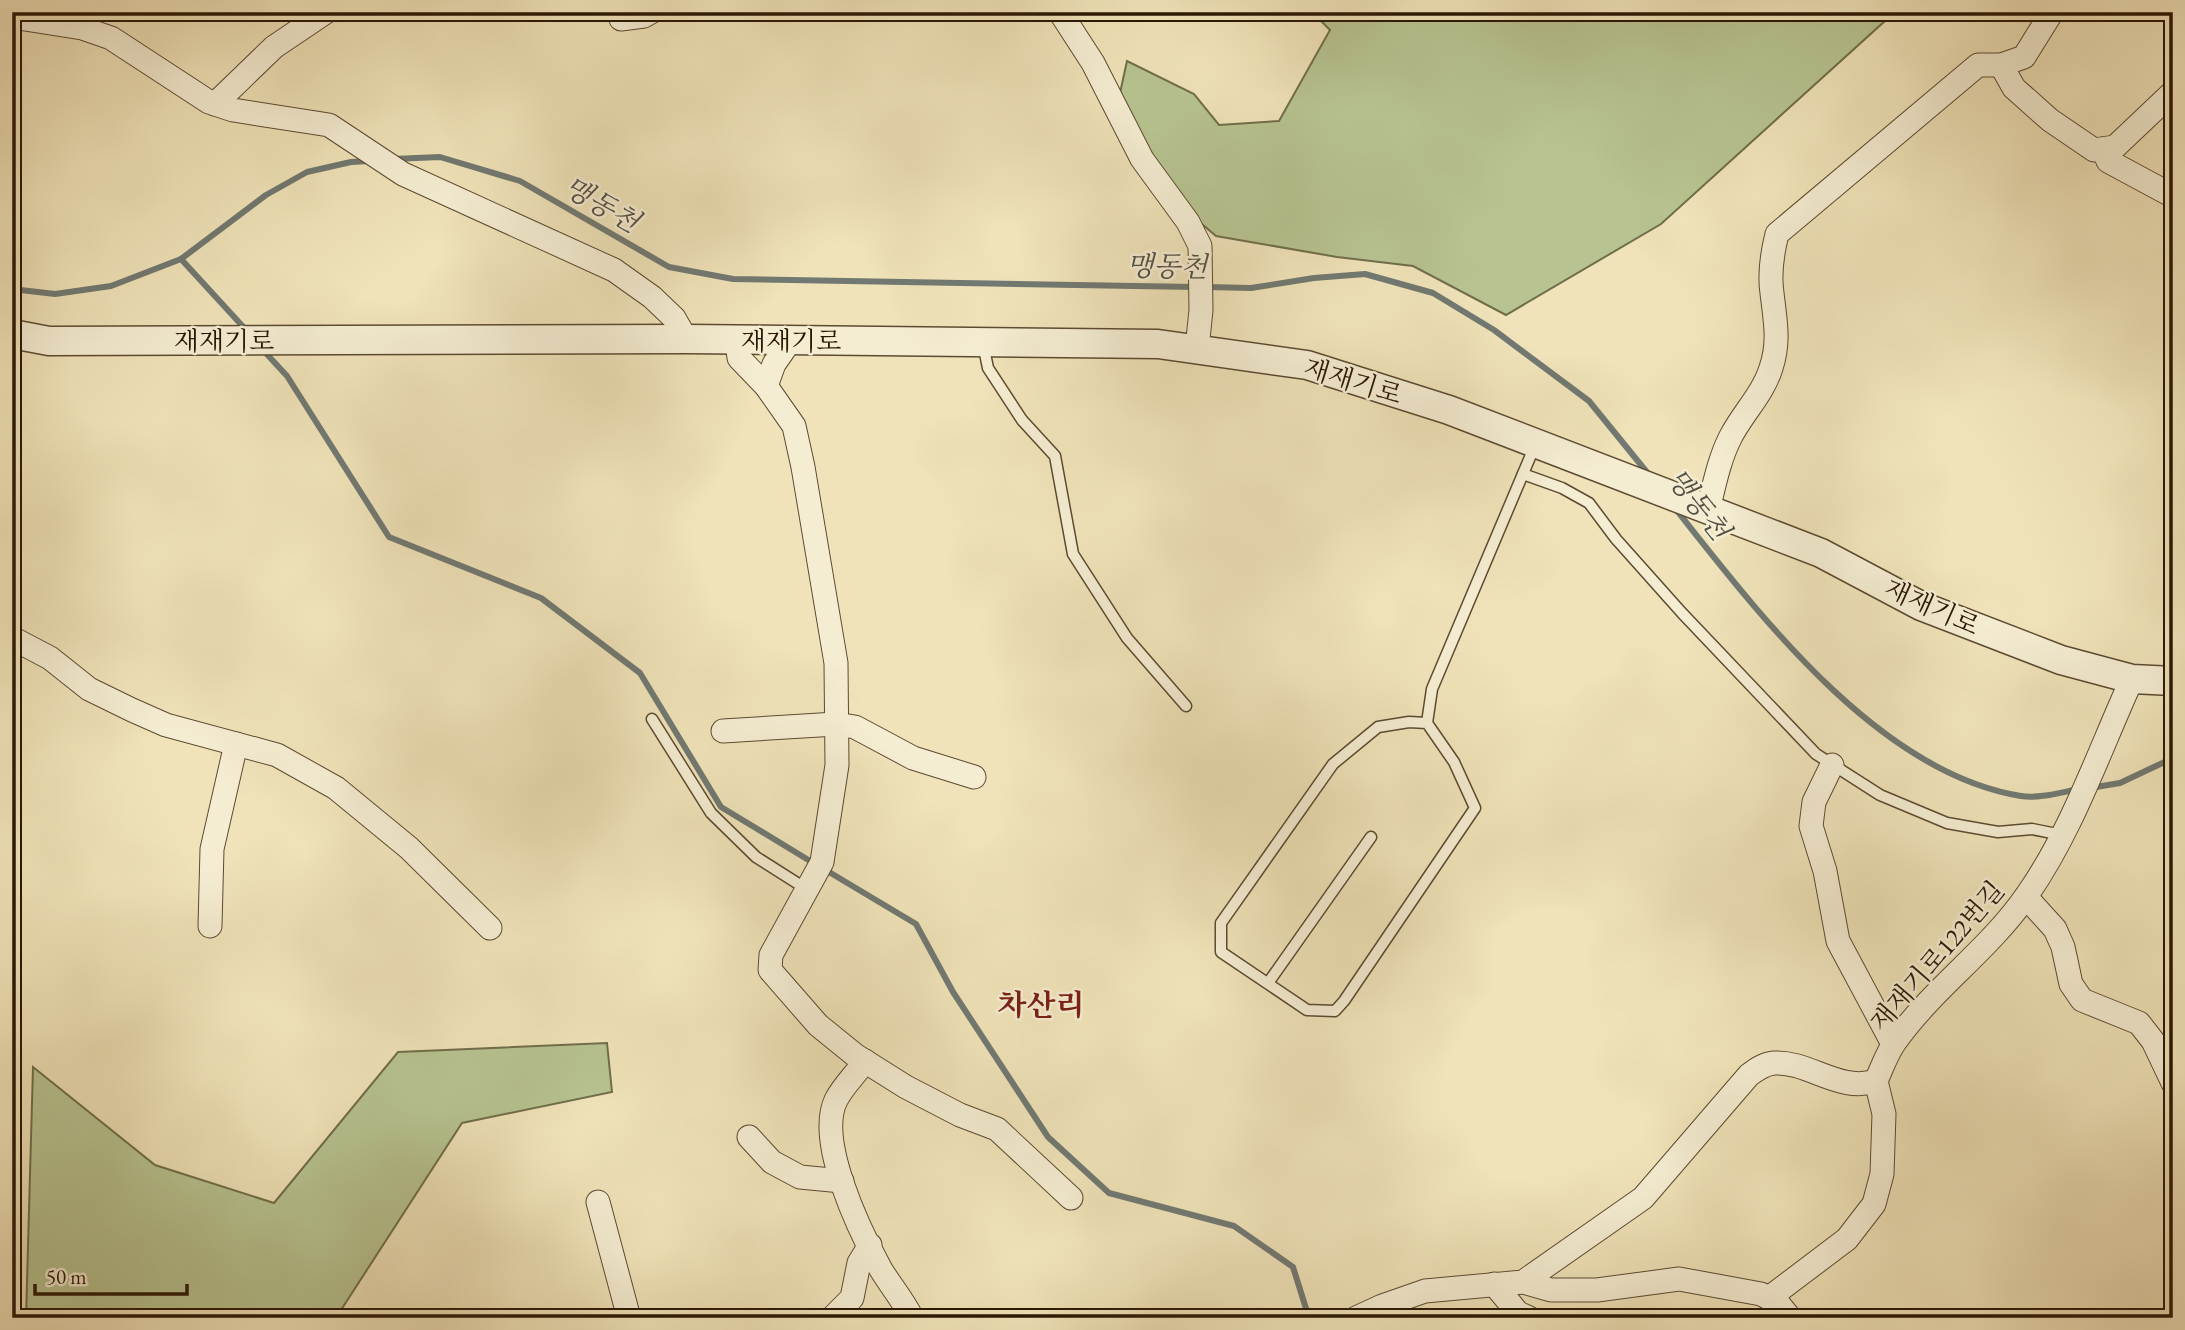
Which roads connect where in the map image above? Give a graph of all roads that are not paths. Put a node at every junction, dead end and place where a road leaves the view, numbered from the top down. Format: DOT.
graph roads {
  1 [pos="326,12"];
  2 [pos="651,12"];
  3 [pos="1060,12"];
  4 [pos="2052,12"];
  5 [pos="12,17"];
  6 [pos="621,19"];
  7 [pos="2001,65"];
  8 [pos="2173,92"];
  9 [pos="215,104"];
  10 [pos="2103,149"];
  11 [pos="2173,196"];
  12 [pos="12,334"];
  13 [pos="686,339"];
  14 [pos="737,341"];
  15 [pos="790,341"];
  16 [pos="983,342"];
  17 [pos="1197,349"];
  18 [pos="766,386"];
  19 [pos="1545,447"];
  20 [pos="1523,474"];
  21 [pos="1703,508"];
  22 [pos="12,638"];
  23 [pos="2132,679"];
  24 [pos="2173,681"];
  25 [pos="1186,706"];
  26 [pos="652,719"];
  27 [pos="1427,723"];
  28 [pos="836,724"];
  29 [pos="723,731"];
  30 [pos="236,744"];
  31 [pos="1832,765"];
  32 [pos="974,777"];
  33 [pos="2067,827"];
  34 [pos="1371,837"];
  35 [pos="815,877"];
  36 [pos="2026,897"];
  37 [pos="210,926"];
  38 [pos="490,928"];
  39 [pos="1268,983"];
  40 [pos="1893,1044"];
  41 [pos="865,1061"];
  42 [pos="1876,1081"];
  43 [pos="2173,1083"];
  44 [pos="749,1137"];
  45 [pos="842,1181"];
  46 [pos="1071,1198"];
  47 [pos="598,1202"];
  48 [pos="870,1245"];
  49 [pos="1523,1282"];
  50 [pos="1494,1284"];
  51 [pos="1769,1298"];
  52 [pos="1522,1316"];
  53 [pos="629,1318"];
  54 [pos="832,1318"];
  55 [pos="912,1318"];
  56 [pos="1356,1318"];
  57 [pos="1790,1318"];
  1 -- 9 [label="street"];
  2 -- 6 [label="street"];
  3 -- 17 [label="street"];
  4 -- 7 [label="street"];
  5 -- 9 [label="street"];
  7 -- 10 [label="street"];
  7 -- 21 [label="street"];
  8 -- 10 [label="street"];
  9 -- 13 [label="street"];
  10 -- 11 [label="street"];
  12 -- 13 [label="street, 재재기로"];
  13 -- 14 [label="street, 재재기로"];
  14 -- 15 [label="street, 재재기로"];
  14 -- 18 [label="street"];
  15 -- 16 [label="street, 재재기로"];
  15 -- 18 [label="street"];
  16 -- 17 [label="street, 재재기로"];
  16 -- 25 [label="lane"];
  17 -- 19 [label="street, 재재기로"];
  18 -- 28 [label="street"];
  19 -- 20 [label="lane"];
  19 -- 21 [label="street, 재재기로"];
  20 -- 27 [label="lane"];
  20 -- 31 [label="lane"];
  21 -- 23 [label="street, 재재기로"];
  22 -- 30 [label="street"];
  23 -- 24 [label="street, 재재기로"];
  23 -- 33 [label="street, 재재기로122번길"];
  26 -- 35 [label="lane"];
  27 -- 39 [label="lane"];
  27 -- 39 [label="lane"];
  28 -- 29 [label="street"];
  28 -- 32 [label="street"];
  28 -- 35 [label="street"];
  30 -- 37 [label="street"];
  30 -- 38 [label="street"];
  31 -- 33 [label="lane"];
  31 -- 40 [label="street"];
  33 -- 36 [label="street, 재재기로122번길"];
  34 -- 39 [label="lane"];
  35 -- 41 [label="street"];
  36 -- 40 [label="street, 재재기로122번길"];
  36 -- 43 [label="street"];
  40 -- 42 [label="street, 재재기로122번길"];
  41 -- 45 [label="street"];
  41 -- 46 [label="street"];
  42 -- 49 [label="street"];
  42 -- 51 [label="street"];
  44 -- 45 [label="street"];
  45 -- 48 [label="street"];
  47 -- 53 [label="street"];
  48 -- 54 [label="street"];
  48 -- 55 [label="street"];
  49 -- 50 [label="street"];
  49 -- 51 [label="street"];
  50 -- 52 [label="street"];
  50 -- 56 [label="street"];
  51 -- 57 [label="street"];
}
